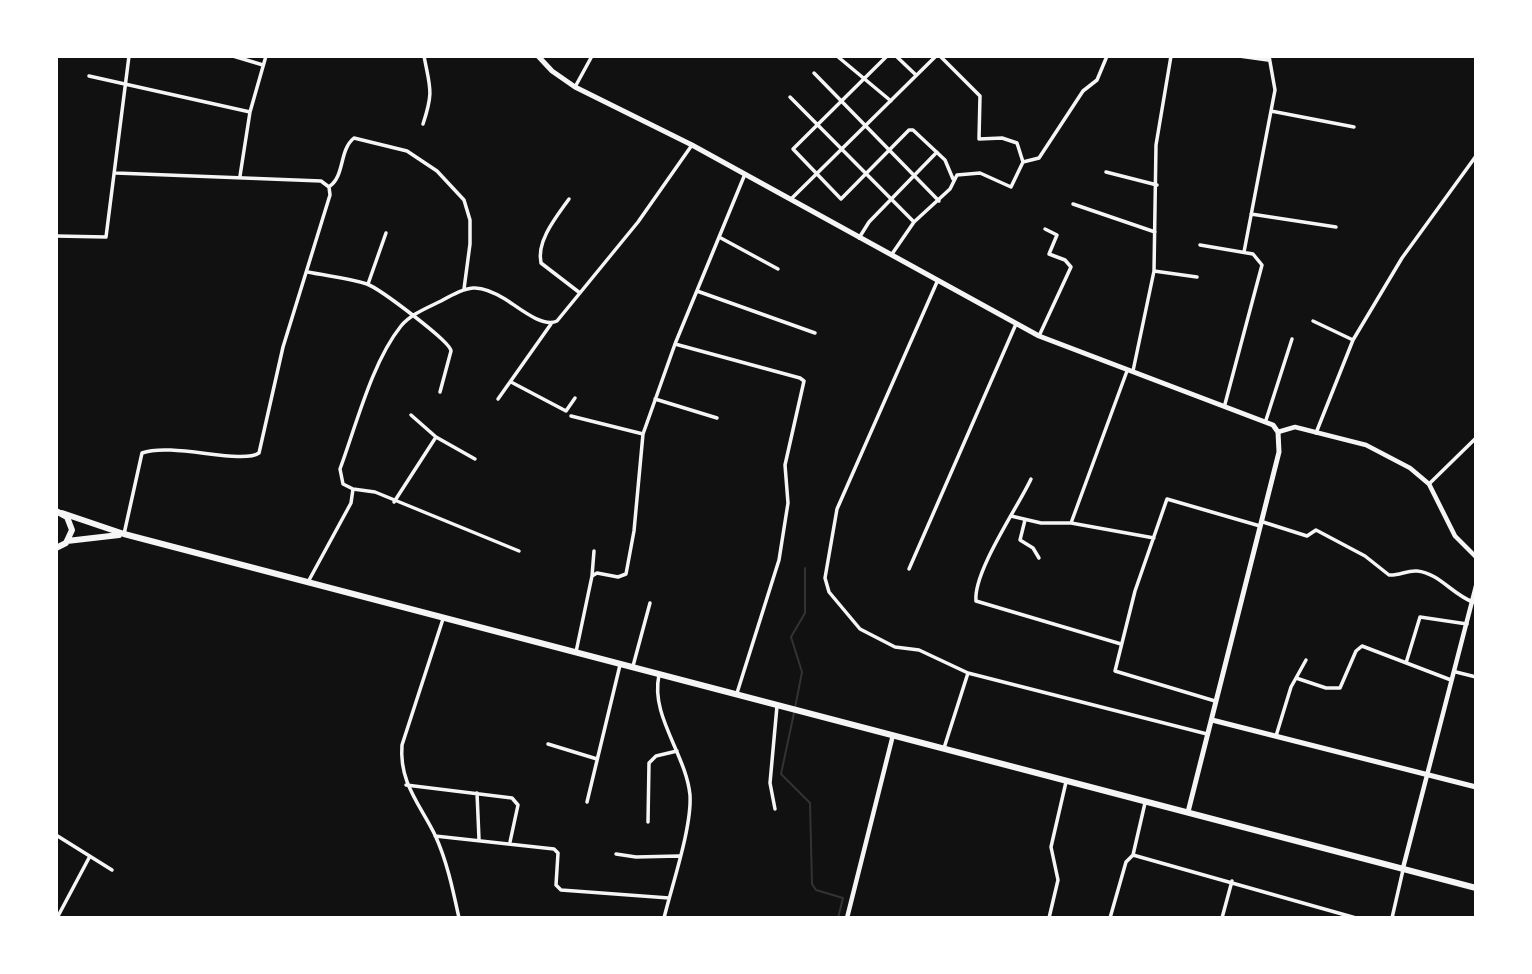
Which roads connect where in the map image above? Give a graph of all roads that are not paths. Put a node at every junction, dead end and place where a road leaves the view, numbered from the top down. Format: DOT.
graph roads {
  1 [pos="129,56"];
  2 [pos="233,56"];
  3 [pos="266,56"];
  4 [pos="424,56"];
  5 [pos="538,56"];
  6 [pos="592,56"];
  7 [pos="837,56"];
  8 [pos="887,56"];
  9 [pos="896,56"];
  10 [pos="938,56"];
  11 [pos="1107,56"];
  12 [pos="1171,56"];
  13 [pos="1239,56"];
  14 [pos="1268,58"];
  15 [pos="263,65"];
  16 [pos="814,73"];
  17 [pos="916,75"];
  18 [pos="89,76"];
  19 [pos="866,77"];
  20 [pos="124,83"];
  21 [pos="575,87"];
  22 [pos="790,97"];
  23 [pos="842,101"];
  24 [pos="891,101"];
  25 [pos="1270,111"];
  26 [pos="250,112"];
  27 [pos="423,124"];
  28 [pos="818,125"];
  29 [pos="866,125"];
  30 [pos="1353,127"];
  31 [pos="692,145"];
  32 [pos="842,149"];
  33 [pos="891,152"];
  34 [pos="937,152"];
  35 [pos="1476,156"];
  36 [pos="1023,162"];
  37 [pos="1107,172"];
  38 [pos="116,173"];
  39 [pos="816,173"];
  40 [pos="745,174"];
  41 [pos="240,176"];
  42 [pos="865,176"];
  43 [pos="915,176"];
  44 [pos="953,179"];
  45 [pos="1157,185"];
  46 [pos="329,187"];
  47 [pos="569,199"];
  48 [pos="791,199"];
  49 [pos="890,200"];
  50 [pos="939,201"];
  51 [pos="1073,204"];
  52 [pos="1251,214"];
  53 [pos="914,222"];
  54 [pos="1336,227"];
  55 [pos="1045,229"];
  56 [pos="1155,232"];
  57 [pos="386,233"];
  58 [pos="56,236"];
  59 [pos="719,237"];
  60 [pos="859,238"];
  61 [pos="1200,245"];
  62 [pos="1244,251"];
  63 [pos="891,256"];
  64 [pos="778,268"];
  65 [pos="1154,271"];
  66 [pos="308,272"];
  67 [pos="1197,277"];
  68 [pos="937,282"];
  69 [pos="368,284"];
  70 [pos="464,289"];
  71 [pos="697,291"];
  72 [pos="580,293"];
  73 [pos="411,316"];
  74 [pos="1313,321"];
  75 [pos="551,324"];
  76 [pos="1016,324"];
  77 [pos="815,332"];
  78 [pos="1039,336"];
  79 [pos="1292,339"];
  80 [pos="1353,341"];
  81 [pos="675,344"];
  82 [pos="1130,372"];
  83 [pos="511,382"];
  84 [pos="440,392"];
  85 [pos="575,398"];
  86 [pos="498,399"];
  87 [pos="655,399"];
  88 [pos="1225,404"];
  89 [pos="411,415"];
  90 [pos="571,416"];
  91 [pos="718,418"];
  92 [pos="1266,420"];
  93 [pos="1278,432"];
  94 [pos="1316,433"];
  95 [pos="643,434"];
  96 [pos="436,437"];
  97 [pos="1476,438"];
  98 [pos="475,459"];
  99 [pos="1031,478"];
  100 [pos="1429,484"];
  101 [pos="353,489"];
  102 [pos="394,502"];
  103 [pos="58,511"];
  104 [pos="1010,516"];
  105 [pos="1025,520"];
  106 [pos="1071,523"];
  107 [pos="1263,524"];
  108 [pos="124,534"];
  109 [pos="1154,538"];
  110 [pos="62,545"];
  111 [pos="519,551"];
  112 [pos="594,551"];
  113 [pos="56,554"];
  114 [pos="1476,557"];
  115 [pos="1039,558"];
  116 [pos="909,569"];
  117 [pos="592,576"];
  118 [pos="308,582"];
  119 [pos="1476,586"];
  120 [pos="1474,602"];
  121 [pos="650,603"];
  122 [pos="1474,612"];
  123 [pos="443,617"];
  124 [pos="1468,624"];
  125 [pos="1121,644"];
  126 [pos="576,652"];
  127 [pos="1306,660"];
  128 [pos="620,663"];
  129 [pos="1406,663"];
  130 [pos="634,667"];
  131 [pos="1456,672"];
  132 [pos="659,673"];
  133 [pos="968,673"];
  134 [pos="1476,677"];
  135 [pos="1296,678"];
  136 [pos="1453,681"];
  137 [pos="737,693"];
  138 [pos="1217,701"];
  139 [pos="778,704"];
  140 [pos="1212,720"];
  141 [pos="893,734"];
  142 [pos="1208,735"];
  143 [pos="1276,736"];
  144 [pos="548,744"];
  145 [pos="944,748"];
  146 [pos="677,751"];
  147 [pos="597,760"];
  148 [pos="1428,775"];
  149 [pos="1067,780"];
  150 [pos="405,785"];
  151 [pos="1476,787"];
  152 [pos="477,793"];
  153 [pos="1146,801"];
  154 [pos="587,802"];
  155 [pos="775,809"];
  156 [pos="1188,812"];
  157 [pos="648,822"];
  158 [pos="56,835"];
  159 [pos="435,835"];
  160 [pos="479,839"];
  161 [pos="510,842"];
  162 [pos="616,854"];
  163 [pos="1133,855"];
  164 [pos="90,856"];
  165 [pos="679,856"];
  166 [pos="1403,868"];
  167 [pos="112,870"];
  168 [pos="1232,881"];
  169 [pos="1476,887"];
  170 [pos="669,898"];
  171 [pos="1344,916"];
  172 [pos="57,918"];
  173 [pos="459,918"];
  174 [pos="664,918"];
  175 [pos="847,918"];
  176 [pos="1049,918"];
  177 [pos="1110,918"];
  178 [pos="1222,918"];
  179 [pos="1356,918"];
  180 [pos="1392,918"];
  1 -- 20 [label="street"];
  2 -- 15 [label="street"];
  3 -- 15 [label="street"];
  4 -- 27 [label="street"];
  5 -- 21 [label="main road"];
  6 -- 21 [label="street"];
  7 -- 19 [label="street"];
  8 -- 19 [label="street"];
  9 -- 17 [label="street"];
  10 -- 17 [label="street"];
  10 -- 36 [label="street"];
  11 -- 36 [label="street"];
  12 -- 45 [label="street"];
  13 -- 14 [label="street"];
  14 -- 25 [label="street"];
  15 -- 26 [label="street"];
  16 -- 23 [label="street"];
  17 -- 24 [label="street"];
  18 -- 20 [label="street"];
  19 -- 23 [label="street"];
  19 -- 24 [label="street"];
  20 -- 26 [label="street"];
  20 -- 38 [label="street"];
  21 -- 31 [label="main road"];
  22 -- 28 [label="street"];
  23 -- 28 [label="street"];
  23 -- 29 [label="street"];
  24 -- 29 [label="street"];
  25 -- 30 [label="street"];
  25 -- 52 [label="street"];
  26 -- 41 [label="street"];
  28 -- 32 [label="street"];
  28 -- 39 [label="street"];
  29 -- 32 [label="street"];
  29 -- 33 [label="street"];
  31 -- 40 [label="main road"];
  31 -- 72 [label="street"];
  32 -- 39 [label="street"];
  32 -- 42 [label="street"];
  33 -- 34 [label="street"];
  33 -- 42 [label="street"];
  33 -- 43 [label="street"];
  34 -- 43 [label="street"];
  34 -- 44 [label="street"];
  35 -- 80 [label="street"];
  36 -- 44 [label="street"];
  37 -- 45 [label="street"];
  38 -- 41 [label="street"];
  38 -- 58 [label="street"];
  39 -- 42 [label="street"];
  39 -- 48 [label="street"];
  40 -- 48 [label="main road"];
  40 -- 59 [label="street"];
  41 -- 46 [label="street"];
  42 -- 49 [label="street"];
  43 -- 49 [label="street"];
  43 -- 50 [label="street"];
  44 -- 50 [label="street"];
  45 -- 56 [label="street"];
  46 -- 66 [label="street"];
  46 -- 70 [label="street"];
  47 -- 72 [label="street"];
  48 -- 60 [label="main road"];
  49 -- 53 [label="street"];
  49 -- 60 [label="street"];
  50 -- 53 [label="street"];
  51 -- 56 [label="street"];
  52 -- 54 [label="street"];
  52 -- 62 [label="street"];
  53 -- 63 [label="street"];
  55 -- 78 [label="street"];
  56 -- 65 [label="street"];
  57 -- 69 [label="street"];
  59 -- 64 [label="street"];
  59 -- 71 [label="street"];
  60 -- 63 [label="main road"];
  61 -- 62 [label="street"];
  62 -- 88 [label="street"];
  63 -- 68 [label="main road"];
  65 -- 67 [label="street"];
  65 -- 82 [label="street"];
  66 -- 69 [label="street"];
  66 -- 108 [label="street"];
  68 -- 76 [label="main road"];
  68 -- 133 [label="street"];
  69 -- 73 [label="street"];
  70 -- 73 [label="street"];
  70 -- 75 [label="street"];
  71 -- 77 [label="street"];
  71 -- 81 [label="street"];
  72 -- 75 [label="street"];
  73 -- 84 [label="street"];
  73 -- 101 [label="street"];
  74 -- 80 [label="street"];
  75 -- 83 [label="street"];
  76 -- 78 [label="main road"];
  76 -- 116 [label="street"];
  78 -- 82 [label="main road"];
  79 -- 92 [label="street"];
  80 -- 94 [label="street"];
  81 -- 87 [label="street"];
  81 -- 137 [label="street"];
  82 -- 88 [label="main road"];
  82 -- 106 [label="street"];
  83 -- 85 [label="street"];
  83 -- 86 [label="street"];
  87 -- 91 [label="street"];
  87 -- 95 [label="street"];
  88 -- 92 [label="main road"];
  89 -- 96 [label="street"];
  90 -- 95 [label="street"];
  92 -- 93 [label="main road"];
  93 -- 94 [label="street"];
  93 -- 107 [label="main road"];
  94 -- 100 [label="street"];
  95 -- 117 [label="street"];
  96 -- 98 [label="street"];
  96 -- 102 [label="street"];
  97 -- 100 [label="street"];
  99 -- 104 [label="street"];
  100 -- 114 [label="street"];
  101 -- 102 [label="street"];
  101 -- 118 [label="street"];
  102 -- 111 [label="street"];
  103 -- 108 [label="main road"];
  103 -- 110 [label="main road"];
  104 -- 105 [label="street"];
  104 -- 125 [label="street"];
  105 -- 106 [label="street"];
  105 -- 115 [label="street"];
  106 -- 109 [label="street"];
  107 -- 109 [label="street"];
  107 -- 120 [label="street"];
  107 -- 138 [label="main road"];
  108 -- 110 [label="main road"];
  108 -- 118 [label="main road"];
  109 -- 125 [label="street"];
  110 -- 113 [label="main road"];
  112 -- 117 [label="street"];
  117 -- 126 [label="street"];
  118 -- 123 [label="main road"];
  119 -- 120 [label="street"];
  120 -- 122 [label="street"];
  121 -- 130 [label="street"];
  122 -- 124 [label="street"];
  123 -- 126 [label="main road"];
  123 -- 150 [label="street"];
  124 -- 129 [label="street"];
  124 -- 131 [label="street"];
  125 -- 138 [label="street"];
  126 -- 128 [label="main road"];
  127 -- 135 [label="street"];
  128 -- 130 [label="main road"];
  128 -- 147 [label="street"];
  129 -- 135 [label="street"];
  129 -- 136 [label="street"];
  130 -- 132 [label="main road"];
  131 -- 134 [label="street"];
  131 -- 136 [label="street"];
  132 -- 137 [label="main road"];
  132 -- 146 [label="street"];
  133 -- 142 [label="street"];
  133 -- 145 [label="street"];
  135 -- 143 [label="street"];
  136 -- 148 [label="street"];
  137 -- 139 [label="main road"];
  138 -- 140 [label="main road"];
  139 -- 141 [label="main road"];
  139 -- 155 [label="street"];
  140 -- 142 [label="main road"];
  140 -- 143 [label="main road"];
  141 -- 145 [label="main road"];
  141 -- 175 [label="street"];
  142 -- 156 [label="main road"];
  143 -- 148 [label="main road"];
  144 -- 147 [label="street"];
  145 -- 149 [label="main road"];
  146 -- 157 [label="street"];
  146 -- 165 [label="street"];
  147 -- 154 [label="street"];
  148 -- 151 [label="main road"];
  148 -- 166 [label="street"];
  149 -- 153 [label="main road"];
  149 -- 176 [label="street"];
  150 -- 152 [label="street"];
  150 -- 159 [label="street"];
  152 -- 160 [label="street"];
  152 -- 161 [label="street"];
  153 -- 156 [label="main road"];
  153 -- 163 [label="street"];
  156 -- 166 [label="main road"];
  158 -- 164 [label="street"];
  159 -- 160 [label="street"];
  159 -- 173 [label="street"];
  160 -- 161 [label="street"];
  161 -- 170 [label="street"];
  162 -- 165 [label="street"];
  163 -- 168 [label="street"];
  163 -- 177 [label="street"];
  164 -- 167 [label="street"];
  164 -- 172 [label="street"];
  165 -- 170 [label="street"];
  166 -- 169 [label="main road"];
  166 -- 180 [label="street"];
  168 -- 171 [label="street"];
  168 -- 178 [label="street"];
  170 -- 174 [label="street"];
  171 -- 179 [label="street"];
}
